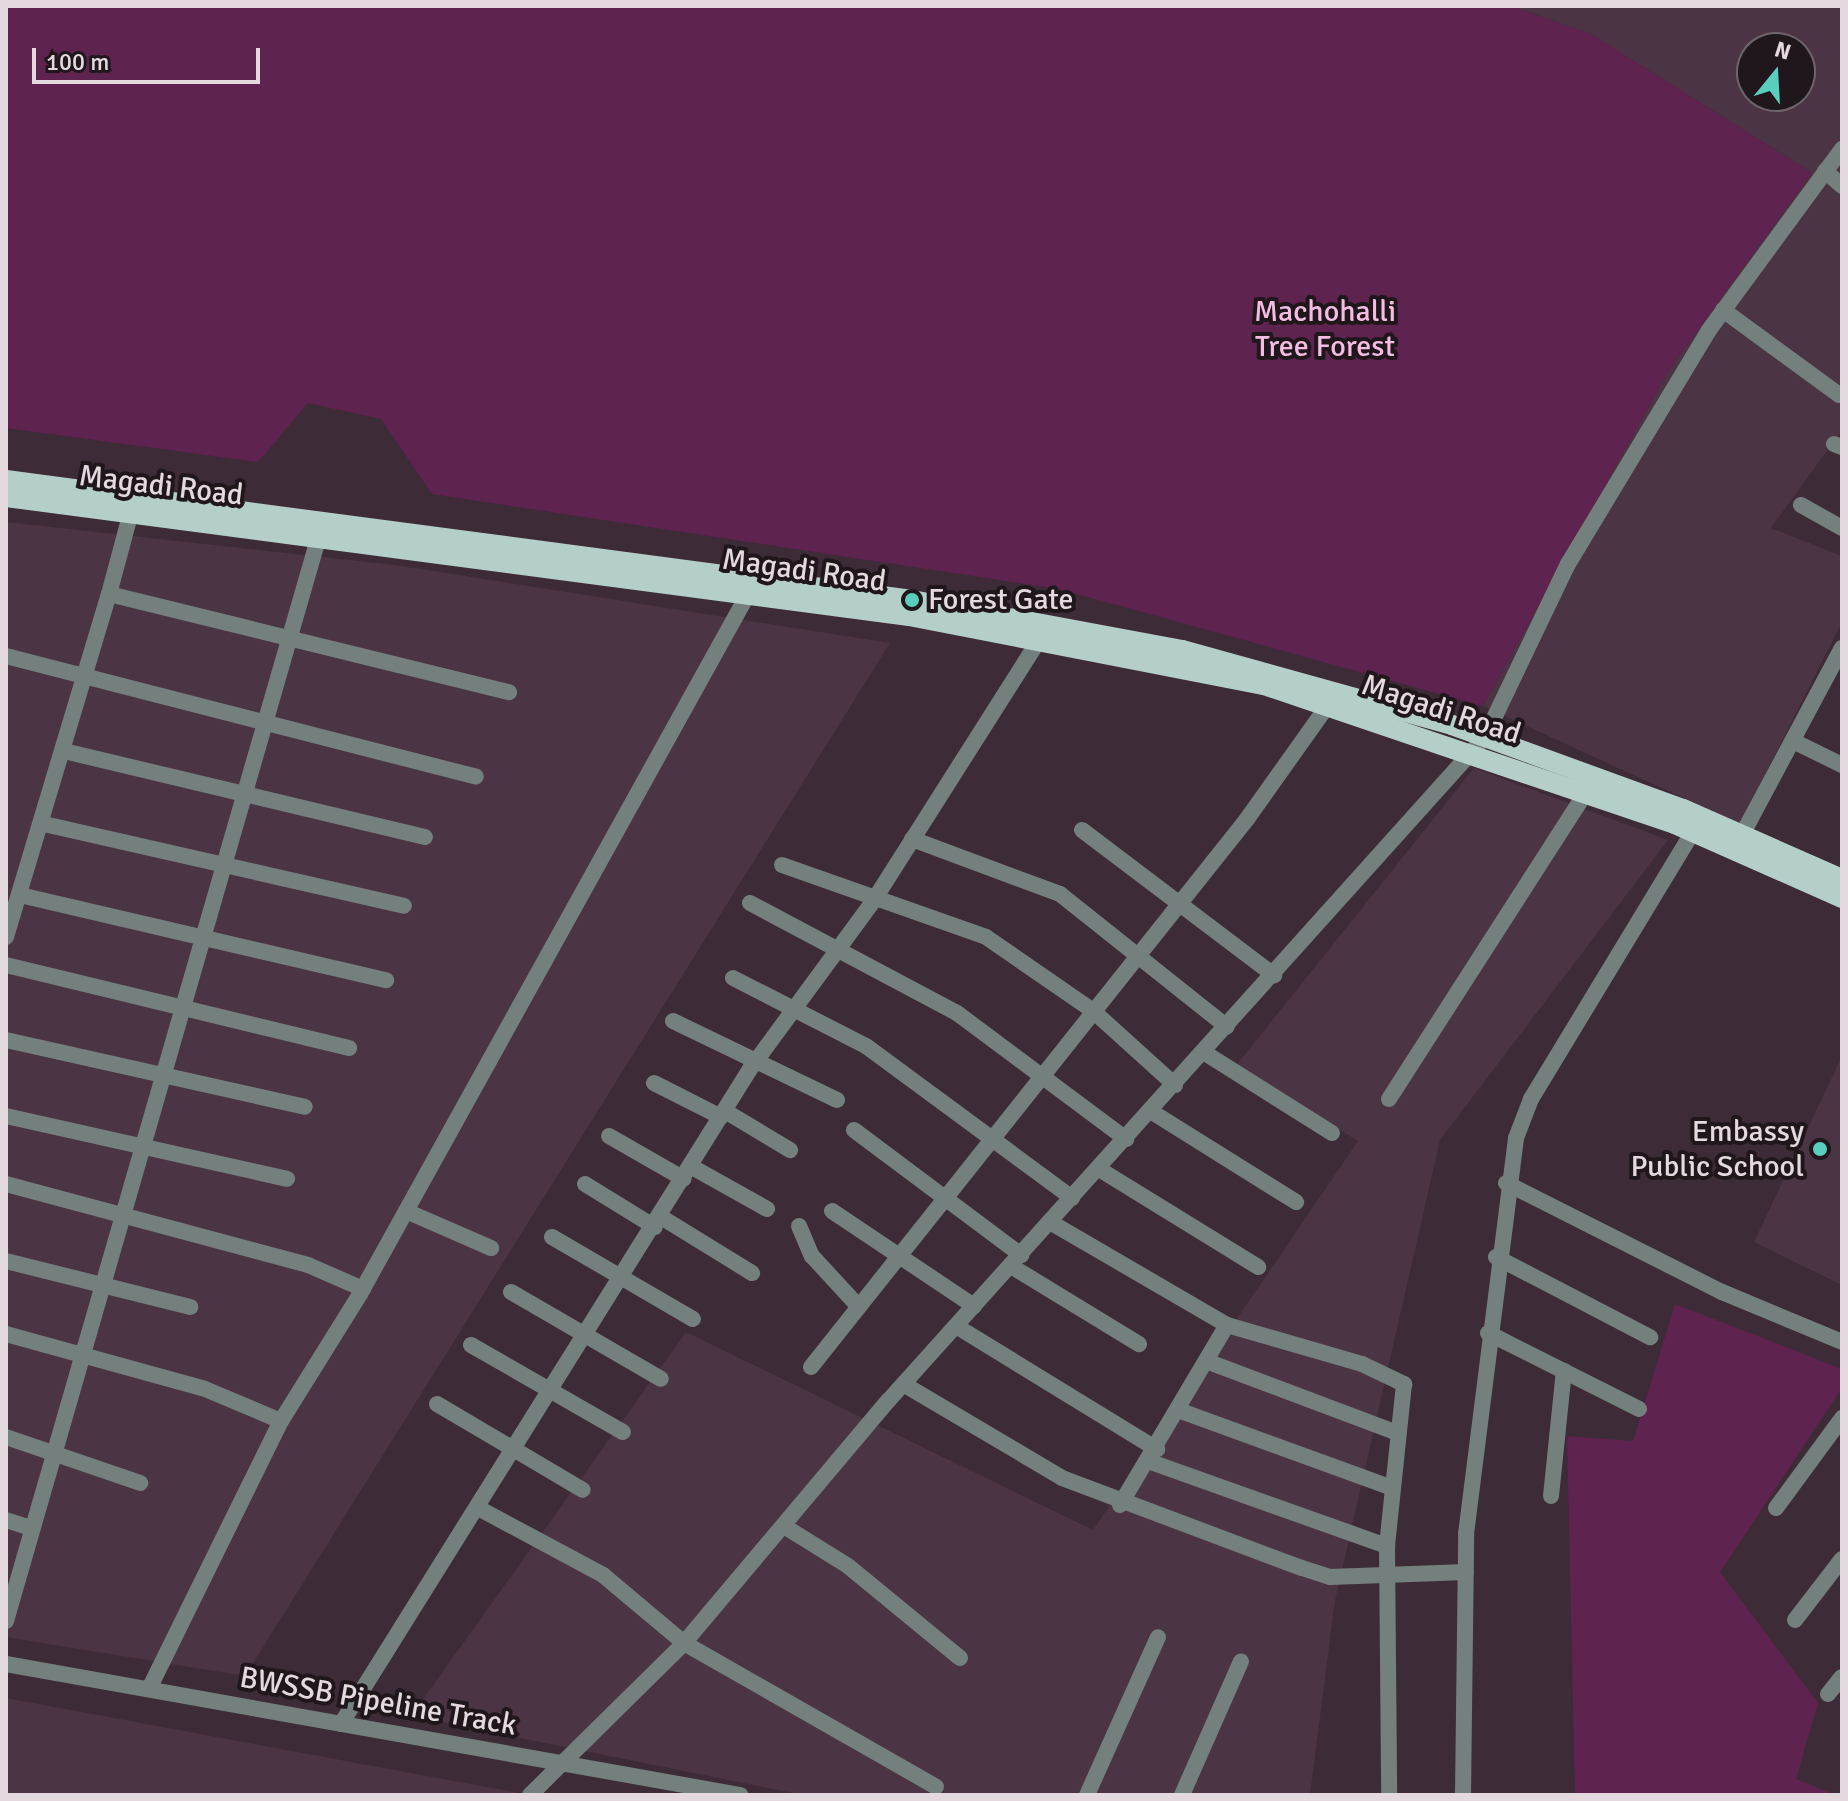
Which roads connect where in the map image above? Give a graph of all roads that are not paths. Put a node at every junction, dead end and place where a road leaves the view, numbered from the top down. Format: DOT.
graph roads {
  1 [pos="1842,149"];
  2 [pos="1825,171"];
  3 [pos="1842,186"];
  4 [pos="1723,310"];
  5 [pos="1839,395"];
  6 [pos="6,480"];
  7 [pos="6,497"];
  8 [pos="1801,505"];
  9 [pos="131,512"];
  10 [pos="1842,528"];
  11 [pos="319,536"];
  12 [pos="109,594"];
  13 [pos="748,594"];
  14 [pos="1040,638"];
  15 [pos="291,639"];
  16 [pos="1842,648"];
  17 [pos="6,656"];
  18 [pos="85,675"];
  19 [pos="1835,678"];
  20 [pos="509,692"];
  21 [pos="1328,705"];
  22 [pos="267,721"];
  23 [pos="1793,741"];
  24 [pos="1480,744"];
  25 [pos="64,751"];
  26 [pos="1842,765"];
  27 [pos="476,777"];
  28 [pos="1586,792"];
  29 [pos="246,794"];
  30 [pos="44,824"];
  31 [pos="1082,830"];
  32 [pos="1693,832"];
  33 [pos="1742,835"];
  34 [pos="425,837"];
  35 [pos="912,839"];
  36 [pos="225,864"];
  37 [pos="782,865"];
  38 [pos="1842,879"];
  39 [pos="20,895"];
  40 [pos="1842,898"];
  41 [pos="874,900"];
  42 [pos="1178,902"];
  43 [pos="750,903"];
  44 [pos="404,906"];
  45 [pos="205,934"];
  46 [pos="6,937"];
  47 [pos="838,950"];
  48 [pos="1134,956"];
  49 [pos="6,965"];
  50 [pos="1274,975"];
  51 [pos="733,978"];
  52 [pos="386,980"];
  53 [pos="185,1003"];
  54 [pos="796,1008"];
  55 [pos="1092,1010"];
  56 [pos="673,1021"];
  57 [pos="1227,1027"];
  58 [pos="6,1040"];
  59 [pos="349,1048"];
  60 [pos="1205,1053"];
  61 [pos="761,1058"];
  62 [pos="164,1076"];
  63 [pos="1041,1076"];
  64 [pos="654,1083"];
  65 [pos="1175,1085"];
  66 [pos="1389,1099"];
  67 [pos="837,1100"];
  68 [pos="305,1107"];
  69 [pos="1152,1112"];
  70 [pos="723,1114"];
  71 [pos="6,1116"];
  72 [pos="854,1130"];
  73 [pos="1332,1133"];
  74 [pos="609,1136"];
  75 [pos="1126,1139"];
  76 [pos="989,1143"];
  77 [pos="144,1146"];
  78 [pos="790,1150"];
  79 [pos="1099,1169"];
  80 [pos="688,1173"];
  81 [pos="287,1179"];
  82 [pos="1506,1183"];
  83 [pos="6,1184"];
  84 [pos="585,1184"];
  85 [pos="947,1196"];
  86 [pos="1072,1198"];
  87 [pos="1296,1202"];
  88 [pos="767,1209"];
  89 [pos="406,1211"];
  90 [pos="832,1211"];
  91 [pos="124,1215"];
  92 [pos="658,1222"];
  93 [pos="1050,1222"];
  94 [pos="799,1226"];
  95 [pos="552,1237"];
  96 [pos="491,1248"];
  97 [pos="1496,1257"];
  98 [pos="896,1260"];
  99 [pos="1016,1260"];
  100 [pos="6,1261"];
  101 [pos="1258,1267"];
  102 [pos="752,1273"];
  103 [pos="625,1276"];
  104 [pos="104,1284"];
  105 [pos="363,1289"];
  106 [pos="511,1292"];
  107 [pos="974,1306"];
  108 [pos="190,1307"];
  109 [pos="859,1307"];
  110 [pos="693,1319"];
  111 [pos="1227,1325"];
  112 [pos="956,1326"];
  113 [pos="1488,1333"];
  114 [pos="6,1334"];
  115 [pos="588,1335"];
  116 [pos="1650,1337"];
  117 [pos="1842,1342"];
  118 [pos="1139,1344"];
  119 [pos="471,1345"];
  120 [pos="84,1353"];
  121 [pos="1206,1361"];
  122 [pos="811,1367"];
  123 [pos="1564,1371"];
  124 [pos="661,1379"];
  125 [pos="905,1385"];
  126 [pos="554,1391"];
  127 [pos="437,1404"];
  128 [pos="1639,1409"];
  129 [pos="1178,1410"];
  130 [pos="1842,1418"];
  131 [pos="281,1421"];
  132 [pos="623,1432"];
  133 [pos="1398,1433"];
  134 [pos="6,1437"];
  135 [pos="55,1451"];
  136 [pos="517,1451"];
  137 [pos="1153,1455"];
  138 [pos="140,1483"];
  139 [pos="1390,1487"];
  140 [pos="583,1490"];
  141 [pos="1551,1496"];
  142 [pos="1120,1505"];
  143 [pos="1776,1508"];
  144 [pos="480,1509"];
  145 [pos="6,1520"];
  146 [pos="787,1528"];
  147 [pos="33,1529"];
  148 [pos="1387,1546"];
  149 [pos="1842,1559"];
  150 [pos="1466,1572"];
  151 [pos="1387,1579"];
  152 [pos="9,1600"];
  153 [pos="1795,1620"];
  154 [pos="6,1621"];
  155 [pos="1158,1637"];
  156 [pos="684,1643"];
  157 [pos="960,1658"];
  158 [pos="1241,1661"];
  159 [pos="6,1664"];
  160 [pos="1842,1677"];
  161 [pos="149,1689"];
  162 [pos="1828,1694"];
  163 [pos="341,1724"];
  164 [pos="567,1764"];
  165 [pos="936,1787"];
  166 [pos="713,1793"];
  167 [pos="530,1795"];
  168 [pos="740,1795"];
  169 [pos="1087,1795"];
  170 [pos="1182,1795"];
  171 [pos="1389,1795"];
  172 [pos="1463,1795"];
  1 -- 2 [label="street"];
  2 -- 3 [label="street"];
  2 -- 4 [label="street"];
  4 -- 5 [label="street"];
  4 -- 24 [label="street"];
  6 -- 24 [label="main road, Magadi Road"];
  7 -- 9 [label="main road, Magadi Road"];
  8 -- 10 [label="street"];
  9 -- 11 [label="main road, Magadi Road"];
  9 -- 12 [label="street"];
  11 -- 13 [label="main road, Magadi Road"];
  11 -- 15 [label="street"];
  12 -- 15 [label="street"];
  12 -- 18 [label="street"];
  13 -- 14 [label="main road, Magadi Road"];
  13 -- 89 [label="street"];
  14 -- 21 [label="main road, Magadi Road"];
  14 -- 35 [label="street"];
  15 -- 20 [label="street"];
  15 -- 22 [label="street"];
  16 -- 19 [label="street"];
  17 -- 18 [label="street"];
  18 -- 22 [label="street"];
  18 -- 25 [label="street"];
  19 -- 23 [label="street"];
  21 -- 24 [label="main road, Magadi Road"];
  21 -- 42 [label="street"];
  22 -- 27 [label="street"];
  22 -- 29 [label="street"];
  23 -- 26 [label="street"];
  23 -- 33 [label="street"];
  24 -- 28 [label="main road, Magadi Road"];
  24 -- 33 [label="main road, Magadi Road"];
  24 -- 50 [label="street"];
  25 -- 29 [label="street"];
  25 -- 30 [label="street"];
  28 -- 32 [label="main road, Magadi Road"];
  28 -- 66 [label="street"];
  29 -- 34 [label="street"];
  29 -- 36 [label="street"];
  30 -- 36 [label="street"];
  30 -- 39 [label="street"];
  31 -- 42 [label="street"];
  32 -- 40 [label="main road, Magadi Road"];
  32 -- 82 [label="street"];
  33 -- 38 [label="main road, Magadi Road"];
  35 -- 41 [label="street"];
  35 -- 48 [label="street"];
  36 -- 44 [label="street"];
  36 -- 45 [label="street"];
  37 -- 41 [label="street"];
  39 -- 45 [label="street"];
  39 -- 46 [label="street"];
  41 -- 47 [label="street"];
  41 -- 55 [label="street"];
  42 -- 48 [label="street"];
  42 -- 50 [label="street"];
  43 -- 47 [label="street"];
  45 -- 52 [label="street"];
  45 -- 53 [label="street"];
  47 -- 54 [label="street"];
  47 -- 63 [label="street"];
  48 -- 55 [label="street"];
  48 -- 57 [label="street"];
  49 -- 53 [label="street"];
  50 -- 57 [label="street"];
  51 -- 54 [label="street"];
  53 -- 59 [label="street"];
  53 -- 62 [label="street"];
  54 -- 61 [label="street"];
  54 -- 76 [label="street"];
  55 -- 63 [label="street"];
  55 -- 65 [label="street"];
  56 -- 61 [label="street"];
  57 -- 60 [label="street"];
  58 -- 62 [label="street"];
  60 -- 65 [label="street"];
  60 -- 73 [label="street"];
  61 -- 67 [label="street"];
  61 -- 70 [label="street"];
  62 -- 68 [label="street"];
  62 -- 77 [label="street"];
  63 -- 75 [label="street"];
  63 -- 76 [label="street"];
  64 -- 70 [label="street"];
  65 -- 69 [label="street"];
  69 -- 75 [label="street"];
  69 -- 87 [label="street"];
  70 -- 78 [label="street"];
  70 -- 80 [label="street"];
  71 -- 77 [label="street"];
  72 -- 85 [label="street"];
  74 -- 80 [label="street"];
  75 -- 79 [label="street"];
  76 -- 85 [label="street"];
  76 -- 86 [label="street"];
  77 -- 81 [label="street"];
  77 -- 91 [label="street"];
  79 -- 86 [label="street"];
  79 -- 101 [label="street"];
  80 -- 88 [label="street"];
  80 -- 92 [label="street"];
  82 -- 97 [label="street"];
  82 -- 117 [label="street"];
  83 -- 91 [label="street"];
  84 -- 92 [label="street"];
  85 -- 98 [label="street"];
  85 -- 99 [label="street"];
  86 -- 93 [label="street"];
  89 -- 96 [label="street"];
  89 -- 105 [label="street"];
  90 -- 98 [label="street"];
  91 -- 104 [label="street"];
  91 -- 105 [label="street"];
  92 -- 102 [label="street"];
  92 -- 103 [label="street"];
  93 -- 99 [label="street"];
  93 -- 111 [label="street"];
  94 -- 109 [label="street"];
  95 -- 103 [label="street"];
  97 -- 113 [label="street"];
  97 -- 116 [label="street"];
  98 -- 107 [label="street"];
  98 -- 109 [label="street"];
  99 -- 107 [label="street"];
  99 -- 118 [label="street"];
  100 -- 104 [label="street"];
  103 -- 110 [label="street"];
  103 -- 115 [label="street"];
  104 -- 108 [label="street"];
  104 -- 120 [label="street"];
  105 -- 131 [label="street"];
  106 -- 115 [label="street"];
  107 -- 112 [label="street"];
  109 -- 122 [label="street"];
  111 -- 121 [label="street"];
  111 -- 133 [label="street"];
  112 -- 125 [label="street"];
  112 -- 137 [label="street"];
  113 -- 123 [label="street"];
  113 -- 150 [label="street"];
  114 -- 120 [label="street"];
  115 -- 124 [label="street"];
  115 -- 126 [label="street"];
  119 -- 126 [label="street"];
  120 -- 131 [label="street"];
  120 -- 135 [label="street"];
  121 -- 129 [label="street"];
  121 -- 133 [label="street"];
  123 -- 128 [label="street"];
  123 -- 141 [label="street"];
  125 -- 142 [label="street"];
  125 -- 146 [label="street"];
  126 -- 132 [label="street"];
  126 -- 136 [label="street"];
  127 -- 136 [label="street"];
  129 -- 137 [label="street"];
  129 -- 139 [label="street"];
  130 -- 143 [label="street"];
  131 -- 161 [label="street"];
  133 -- 139 [label="street"];
  134 -- 135 [label="street"];
  135 -- 138 [label="street"];
  135 -- 147 [label="street"];
  136 -- 140 [label="street"];
  136 -- 144 [label="street"];
  137 -- 142 [label="street"];
  137 -- 148 [label="street"];
  139 -- 148 [label="street"];
  142 -- 151 [label="street"];
  144 -- 156 [label="street"];
  144 -- 163 [label="street"];
  145 -- 147 [label="street"];
  146 -- 156 [label="street"];
  146 -- 157 [label="street"];
  147 -- 152 [label="street"];
  148 -- 151 [label="street"];
  149 -- 153 [label="street"];
  150 -- 151 [label="street"];
  150 -- 172 [label="street"];
  151 -- 171 [label="street"];
  152 -- 154 [label="street"];
  155 -- 169 [label="street"];
  156 -- 164 [label="street"];
  156 -- 165 [label="street"];
  158 -- 170 [label="street"];
  159 -- 161 [label="street, BWSSB Pipeline Track"];
  160 -- 162 [label="street"];
  161 -- 163 [label="street, BWSSB Pipeline Track"];
  163 -- 164 [label="street, BWSSB Pipeline Track"];
  164 -- 166 [label="street, BWSSB Pipeline Track"];
  164 -- 167 [label="street"];
  166 -- 168 [label="street, BWSSB Pipeline Track"];
}
